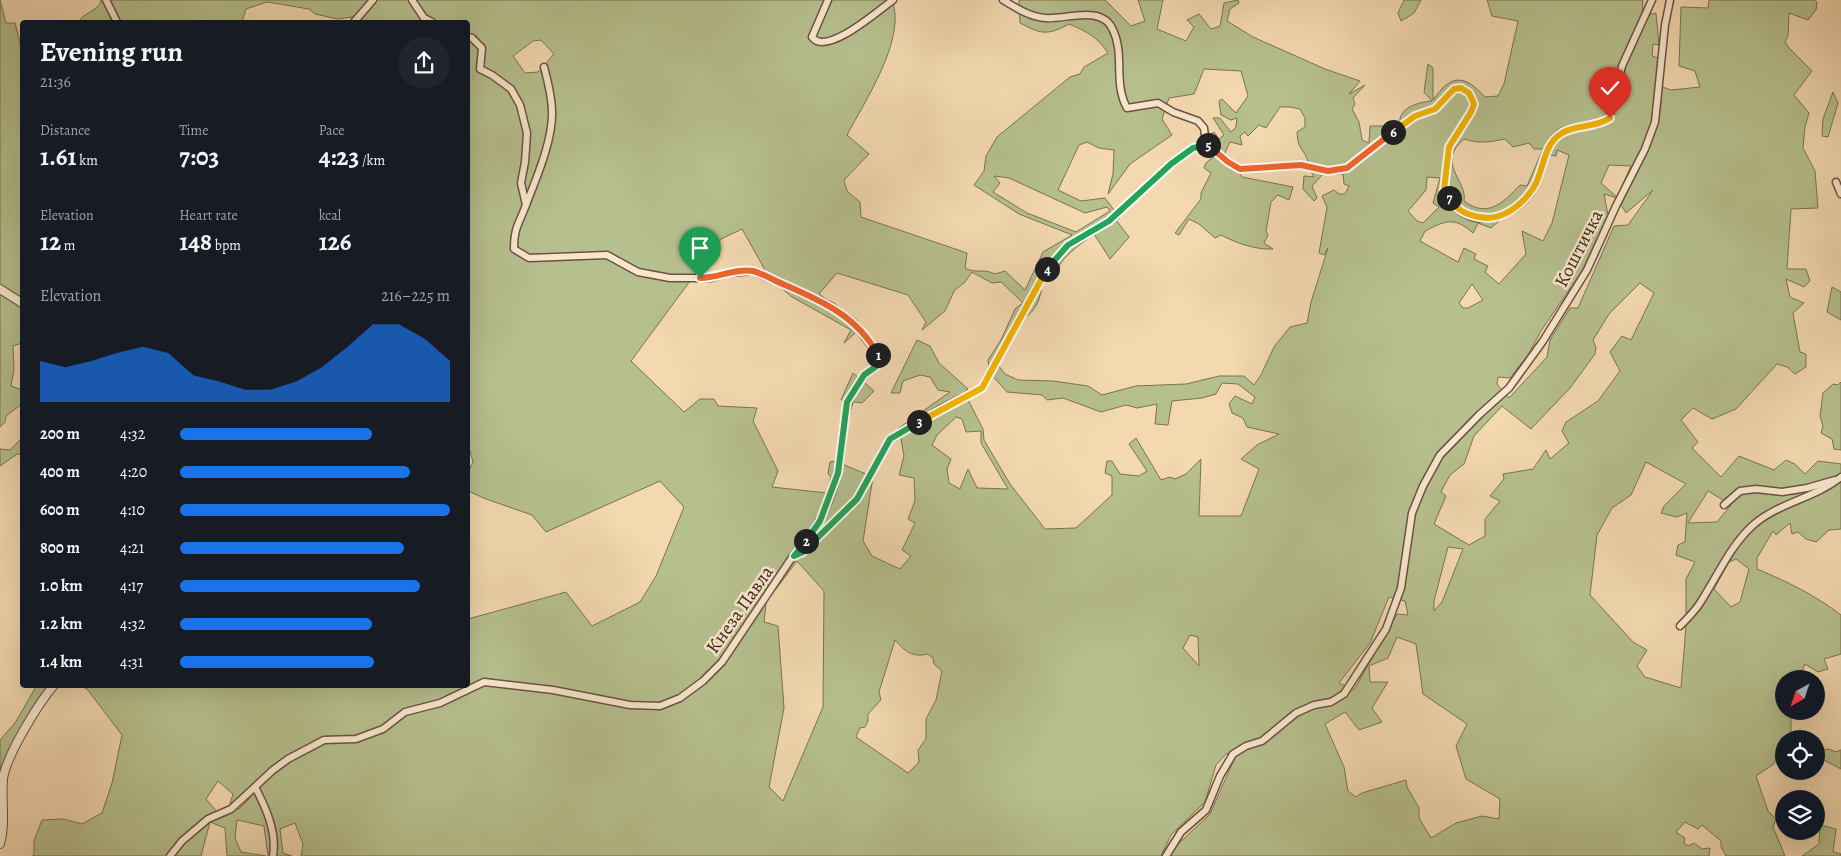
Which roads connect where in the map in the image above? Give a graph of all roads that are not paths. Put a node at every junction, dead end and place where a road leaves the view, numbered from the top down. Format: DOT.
graph roads {
  1 [pos="106,0"];
  2 [pos="373,0"];
  3 [pos="412,0"];
  4 [pos="828,0"];
  5 [pos="893,0"];
  6 [pos="1003,0"];
  7 [pos="1652,0"];
  8 [pos="1670,0"];
  9 [pos="116,20"];
  10 [pos="356,20"];
  11 [pos="428,20"];
  12 [pos="470,38"];
  13 [pos="544,67"];
  14 [pos="1206,144"];
  15 [pos="1836,182"];
  16 [pos="1841,194"];
  17 [pos="526,206"];
  18 [pos="0,289"];
  19 [pos="20,302"];
  20 [pos="1841,478"];
  21 [pos="1724,505"];
  22 [pos="794,556"];
  23 [pos="1680,626"];
  24 [pos="52,688"];
  25 [pos="255,787"];
  26 [pos="0,844"];
  27 [pos="170,856"];
  28 [pos="273,856"];
  29 [pos="1166,856"];
  1 -- 9 [label="street"];
  2 -- 10 [label="street"];
  3 -- 11 [label="street"];
  4 -- 5 [label="street"];
  6 -- 14 [label="street"];
  7 -- 14 [label="street"];
  8 -- 29 [label="street, Коштичка"];
  12 -- 17 [label="street"];
  13 -- 17 [label="street"];
  14 -- 22 [label="street, Кнеза Павла"];
  15 -- 16 [label="street"];
  17 -- 22 [label="street"];
  18 -- 19 [label="street"];
  20 -- 21 [label="street"];
  20 -- 23 [label="street"];
  22 -- 25 [label="street, Кнеза Павла"];
  24 -- 26 [label="street"];
  25 -- 27 [label="street, Кнеза Павла"];
  25 -- 28 [label="street"];
}
